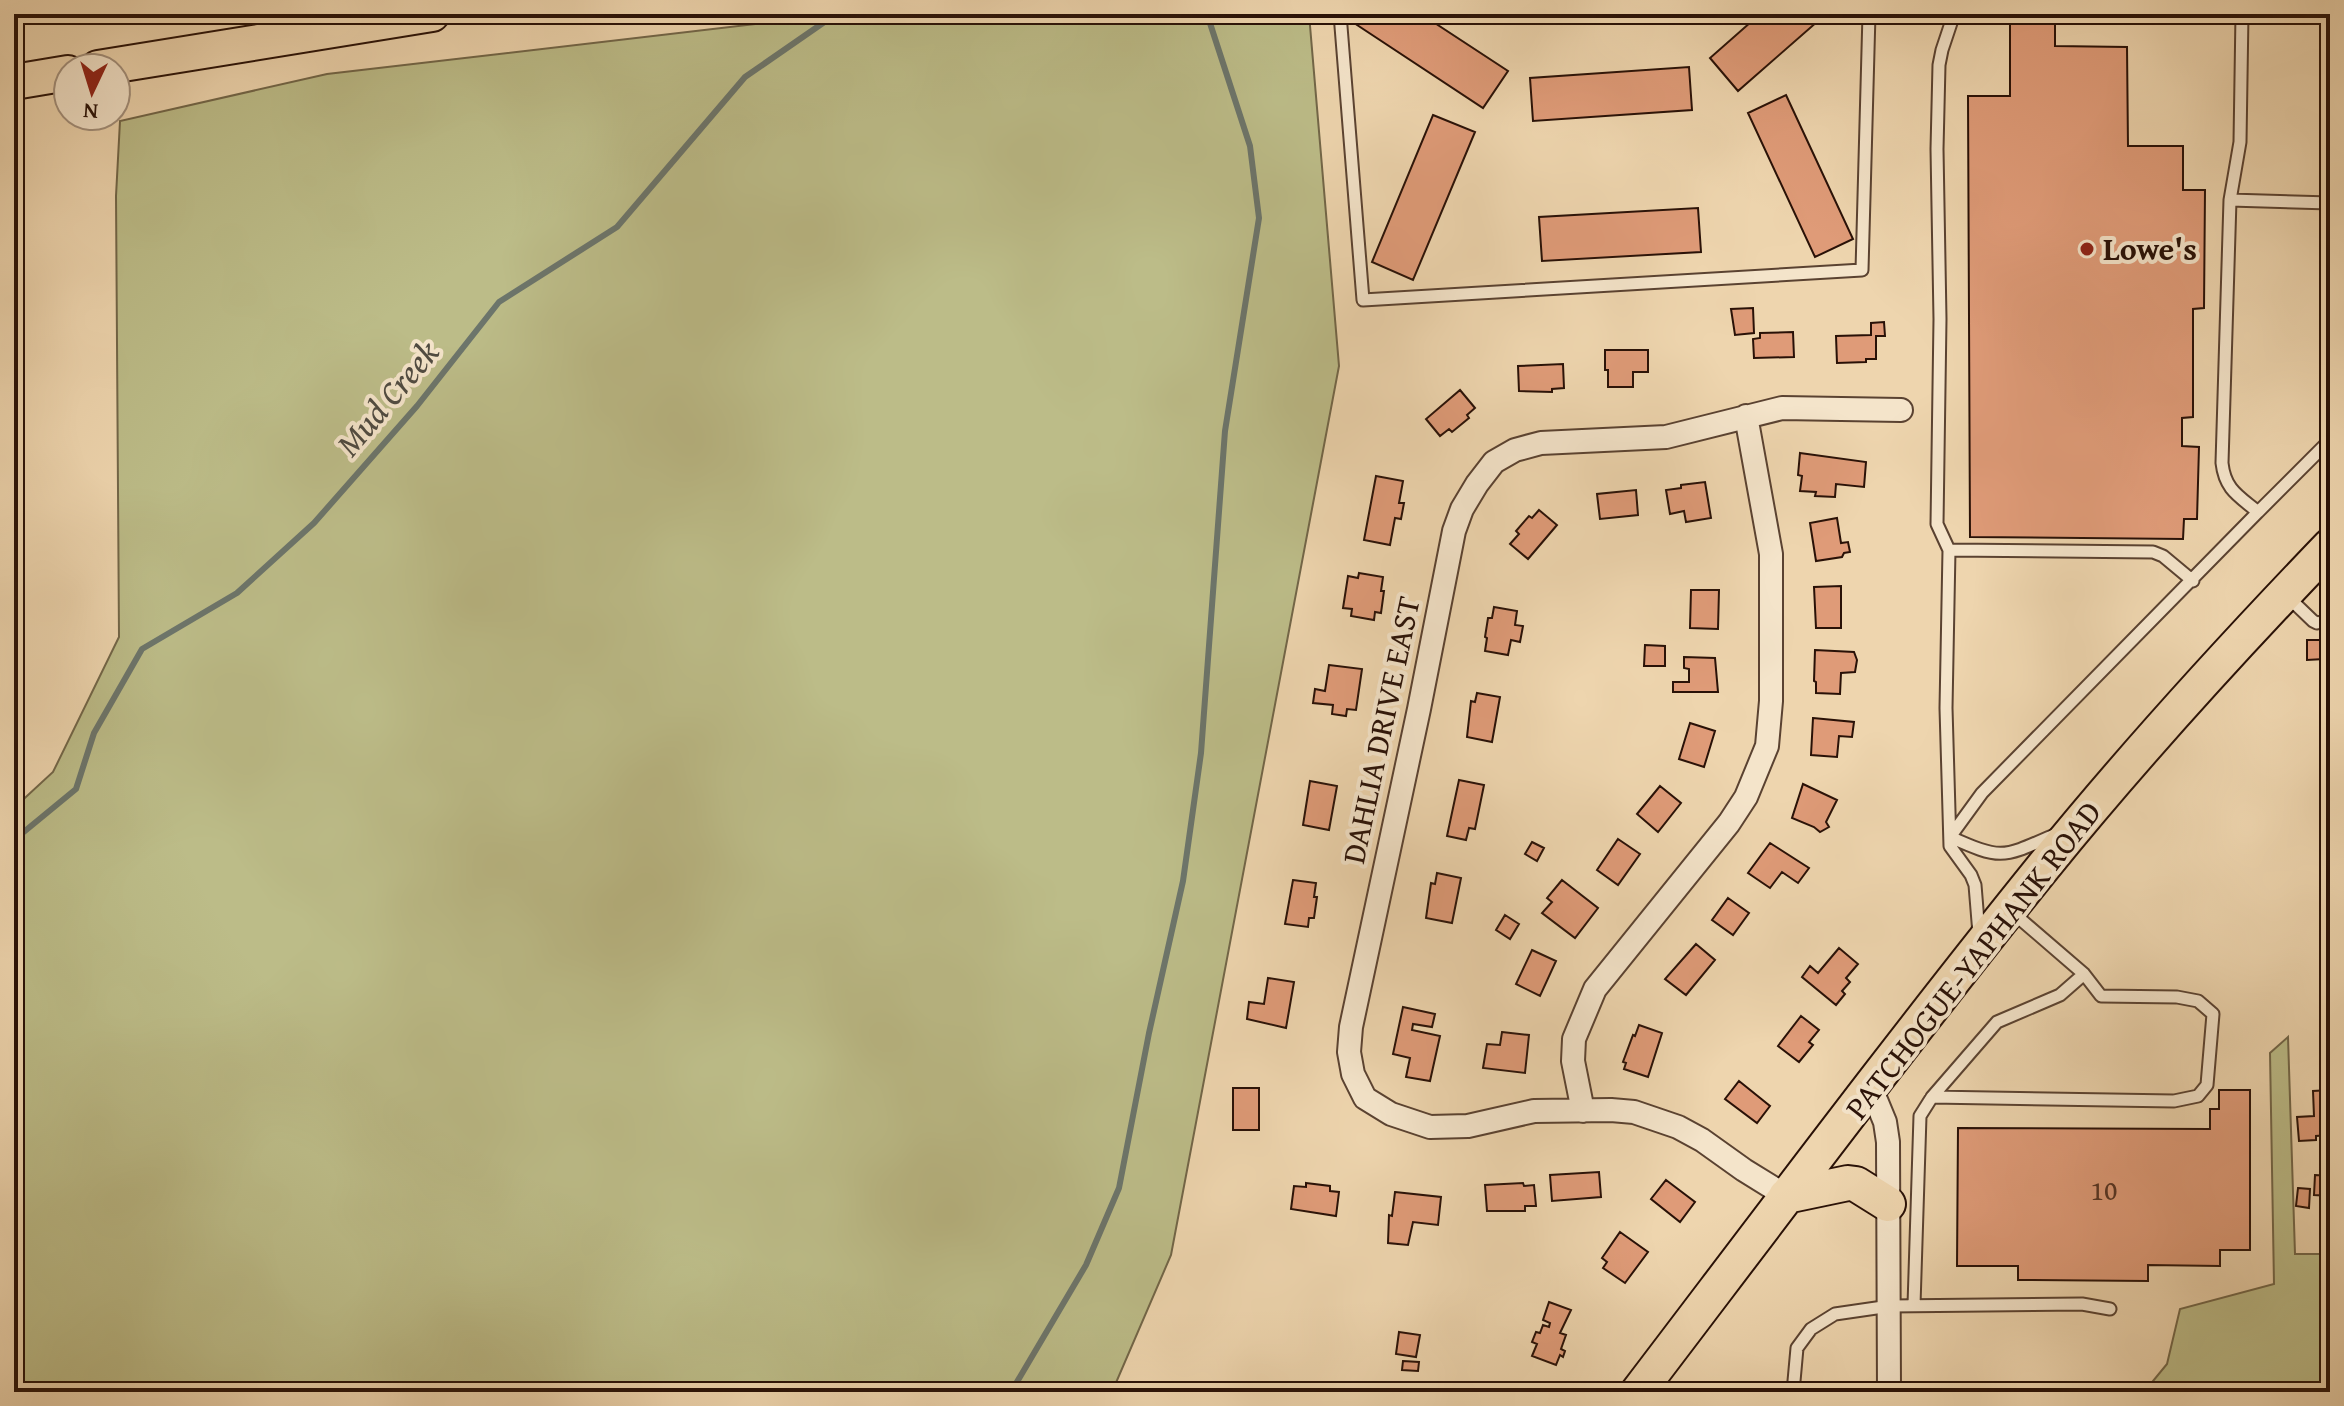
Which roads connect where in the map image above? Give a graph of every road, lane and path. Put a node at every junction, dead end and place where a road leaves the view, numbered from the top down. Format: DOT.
graph roads {
  1 [pos="432,14"];
  2 [pos="1340,14"];
  3 [pos="1869,14"];
  4 [pos="1954,14"];
  5 [pos="2242,14"];
  6 [pos="2321,14"];
  7 [pos="2330,14"];
  8 [pos="132,63"];
  9 [pos="52,76"];
  10 [pos="14,82"];
  11 [pos="2230,200"];
  12 [pos="2330,203"];
  13 [pos="1901,410"];
  14 [pos="1746,416"];
  15 [pos="2330,440"];
  16 [pos="2258,512"];
  17 [pos="2330,546"];
  18 [pos="1949,550"];
  19 [pos="2193,581"];
  20 [pos="2285,593"];
  21 [pos="2330,620"];
  22 [pos="2079,825"];
  23 [pos="1950,837"];
  24 [pos="2010,910"];
  25 [pos="1980,946"];
  26 [pos="2084,974"];
  27 [pos="1871,1088"];
  28 [pos="1932,1097"];
  29 [pos="1583,1111"];
  30 [pos="1786,1196"];
  31 [pos="1888,1204"];
  32 [pos="1914,1305"];
  33 [pos="1890,1306"];
  34 [pos="2110,1309"];
  35 [pos="1638,1392"];
  36 [pos="1793,1392"];
  37 [pos="1889,1392"];
  1 -- 8 [label="main road"];
  2 -- 3 [label="lane"];
  4 -- 18 [label="lane"];
  5 -- 11 [label="lane"];
  6 -- 7 [label="lane"];
  9 -- 10 [label="main road"];
  11 -- 12 [label="lane"];
  11 -- 16 [label="lane"];
  13 -- 14 [label="street, DAHLIA DRIVE EAST"];
  14 -- 29 [label="street"];
  14 -- 29 [label="street, DAHLIA DRIVE EAST"];
  15 -- 16 [label="lane"];
  16 -- 19 [label="lane"];
  17 -- 20 [label="main road, PATCHOGUE-YAPHANK ROAD"];
  18 -- 19 [label="lane"];
  18 -- 23 [label="lane"];
  19 -- 23 [label="lane"];
  20 -- 21 [label="lane"];
  20 -- 22 [label="main road, PATCHOGUE-YAPHANK ROAD"];
  22 -- 23 [label="lane"];
  22 -- 24 [label="main road, PATCHOGUE-YAPHANK ROAD"];
  23 -- 25 [label="lane"];
  24 -- 25 [label="main road, PATCHOGUE-YAPHANK ROAD"];
  24 -- 26 [label="lane"];
  25 -- 27 [label="main road, PATCHOGUE-YAPHANK ROAD"];
  26 -- 28 [label="lane"];
  26 -- 28 [label="lane"];
  27 -- 30 [label="main road, PATCHOGUE-YAPHANK ROAD"];
  27 -- 31 [label="street"];
  28 -- 32 [label="lane"];
  29 -- 30 [label="street, DAHLIA DRIVE EAST"];
  30 -- 31 [label="main road"];
  30 -- 35 [label="main road, PATCHOGUE-YAPHANK ROAD"];
  31 -- 33 [label="street"];
  32 -- 33 [label="lane"];
  32 -- 34 [label="lane"];
  33 -- 36 [label="lane"];
  33 -- 37 [label="street"];
}
